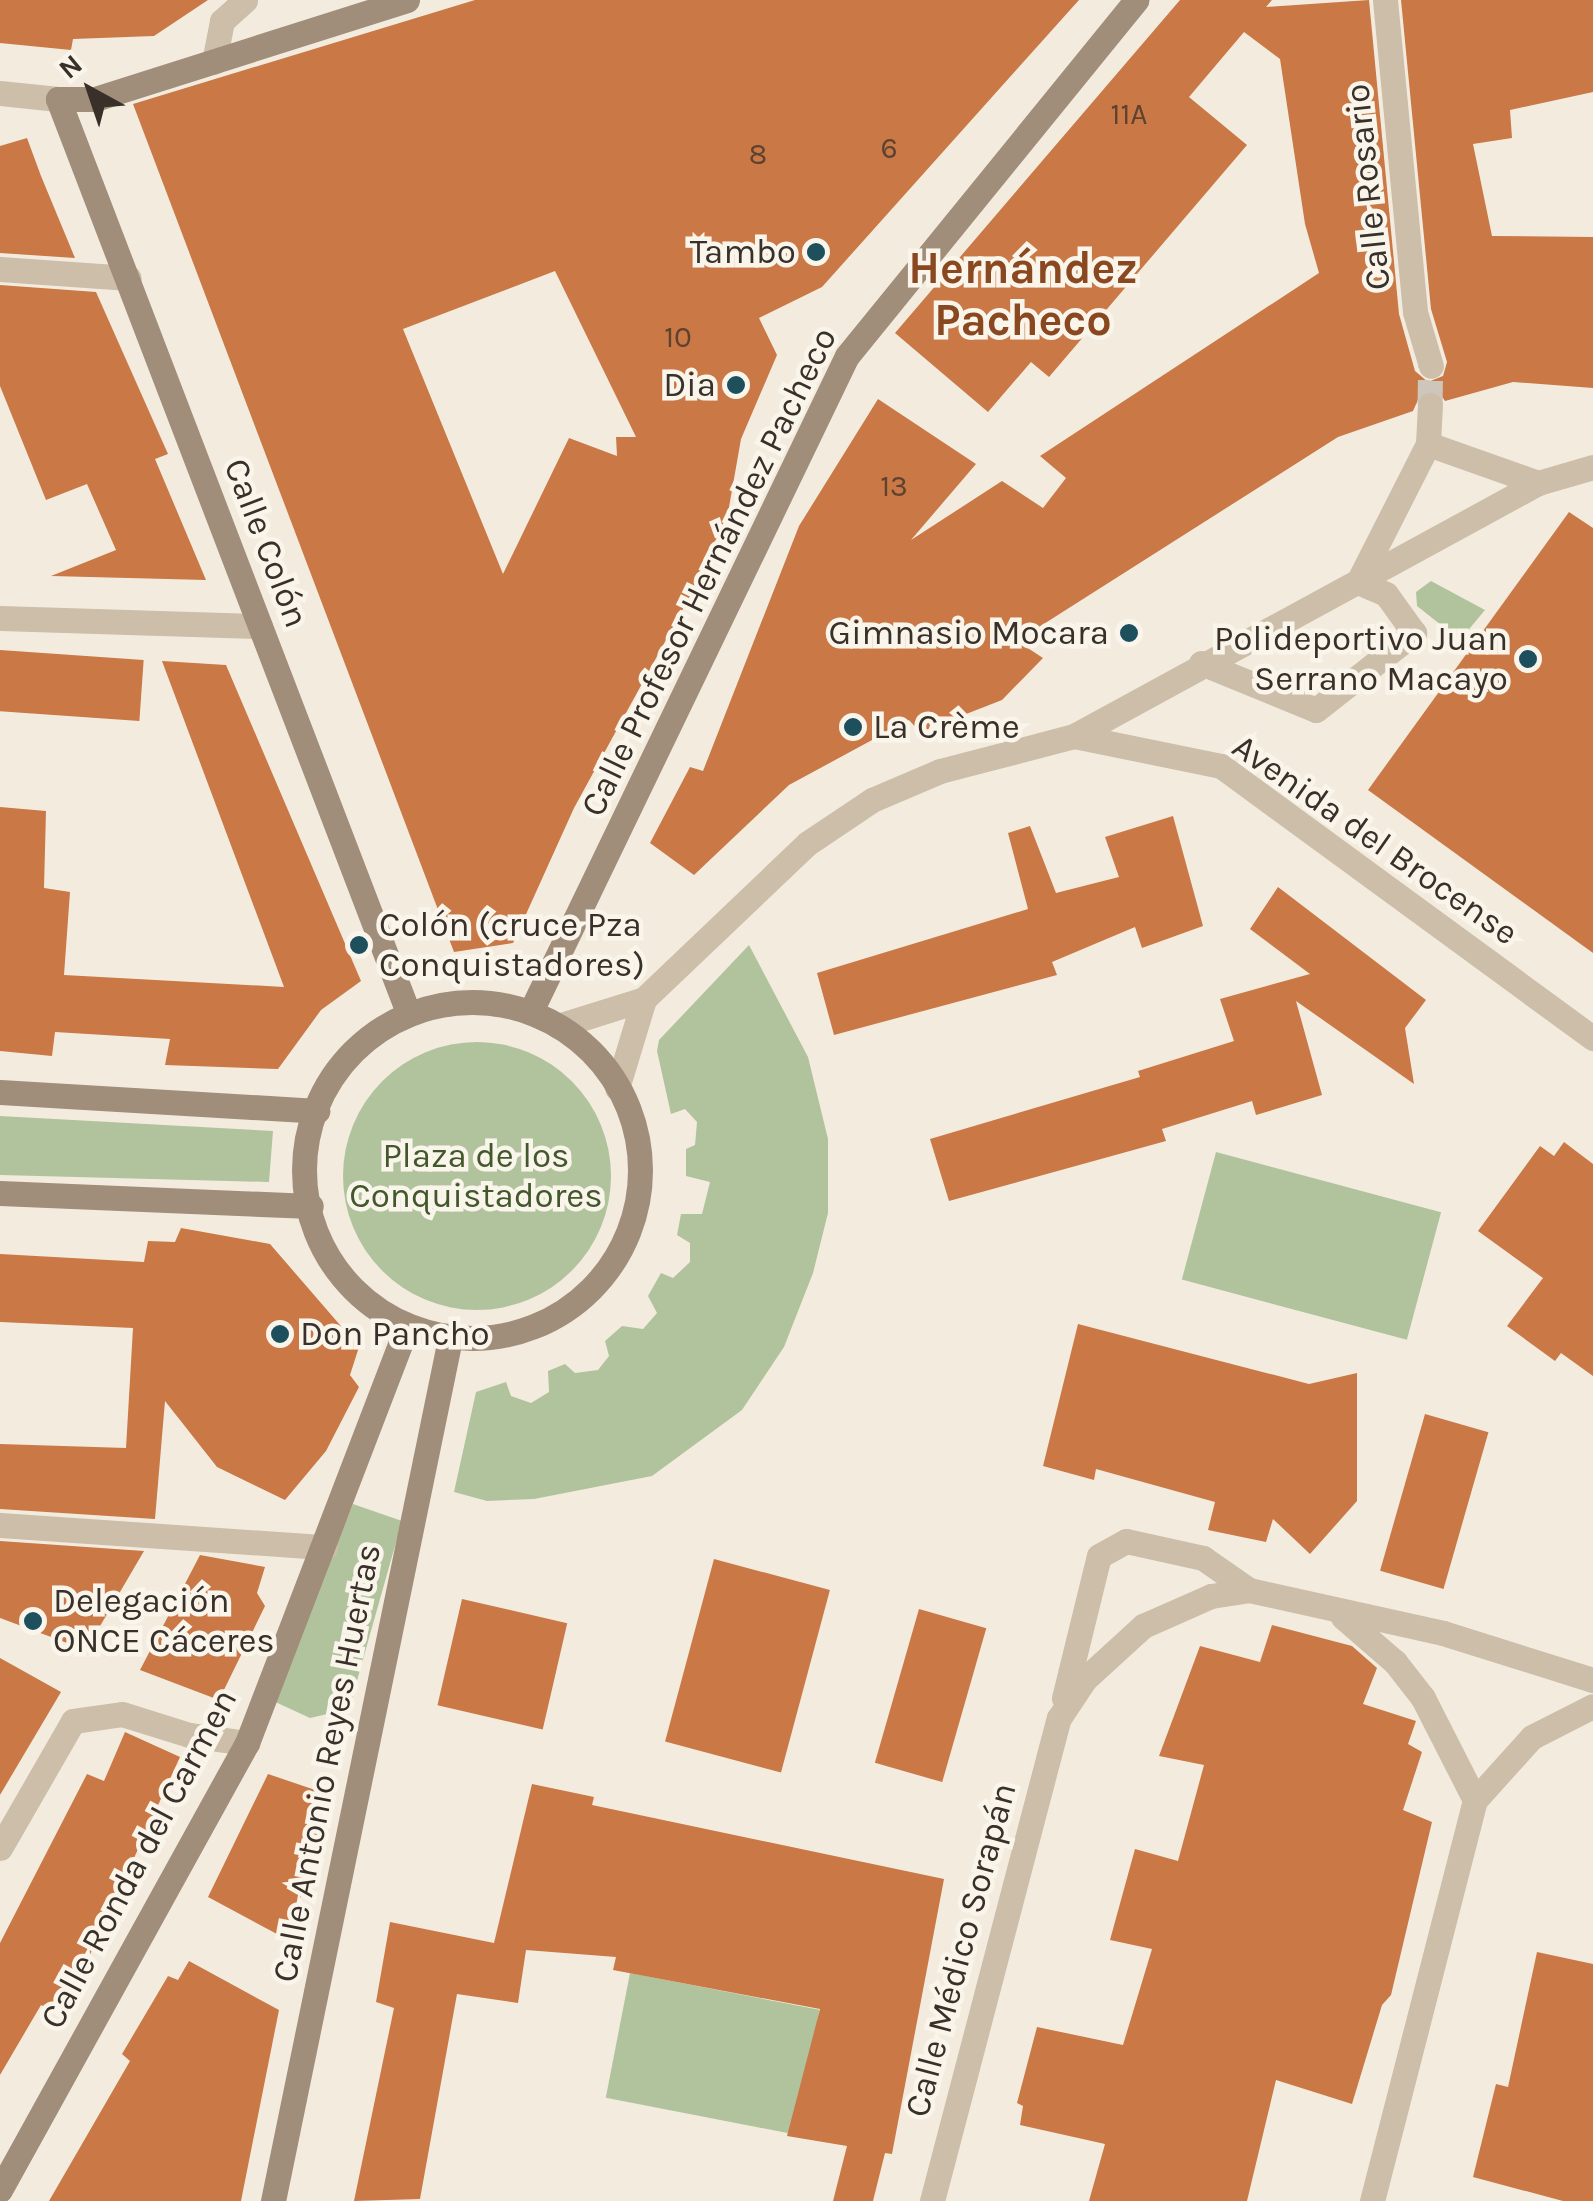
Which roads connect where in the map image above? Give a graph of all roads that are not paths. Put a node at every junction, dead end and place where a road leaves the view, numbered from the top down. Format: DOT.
graph roads {
  1 [pos="245,0"];
  2 [pos="407,0"];
  3 [pos="1136,0"];
  4 [pos="1385,0"];
  5 [pos="214,62"];
  6 [pos="0,93"];
  7 [pos="58,99"];
  8 [pos="0,269"];
  9 [pos="128,278"];
  10 [pos="1431,366"];
  11 [pos="1430,405"];
  12 [pos="1428,444"];
  13 [pos="1593,467"];
  14 [pos="1538,483"];
  15 [pos="1358,582"];
  16 [pos="0,618"];
  17 [pos="260,626"];
  18 [pos="1202,663"];
  19 [pos="1074,736"];
  20 [pos="644,999"];
  21 [pos="531,1011"];
  22 [pos="408,1012"];
  23 [pos="558,1026"];
  24 [pos="1593,1038"];
  25 [pos="617,1088"];
  26 [pos="0,1092"];
  27 [pos="317,1111"];
  28 [pos="0,1193"];
  29 [pos="311,1206"];
  30 [pos="406,1328"];
  31 [pos="450,1338"];
  32 [pos="0,1525"];
  33 [pos="325,1548"];
  34 [pos="1249,1590"];
  35 [pos="1335,1611"];
  36 [pos="1593,1680"];
  37 [pos="1593,1706"];
  38 [pos="1059,1718"];
  39 [pos="247,1743"];
  40 [pos="1475,1800"];
  41 [pos="0,1848"];
  42 [pos="0,2190"];
  43 [pos="274,2201"];
  44 [pos="932,2201"];
  45 [pos="1372,2201"];
  1 -- 5 [label="street"];
  2 -- 5 [label="main road"];
  3 -- 21 [label="main road, Calle Profesor Hernández Pacheco"];
  4 -- 10 [label="street, Calle Rosario"];
  5 -- 7 [label="main road"];
  6 -- 7 [label="street"];
  7 -- 9 [label="main road, Calle Colón"];
  8 -- 9 [label="street"];
  9 -- 17 [label="main road, Calle Colón"];
  11 -- 12 [label="street"];
  12 -- 14 [label="street"];
  12 -- 15 [label="street"];
  13 -- 14 [label="street"];
  14 -- 15 [label="street"];
  15 -- 18 [label="street"];
  15 -- 18 [label="street"];
  16 -- 17 [label="street"];
  17 -- 22 [label="main road, Calle Colón"];
  18 -- 19 [label="street"];
  19 -- 20 [label="street, Avenida del Brocense"];
  19 -- 24 [label="street, Avenida del Brocense"];
  20 -- 23 [label="street, Avenida del Brocense"];
  20 -- 25 [label="street, Avenida del Brocense"];
  21 -- 22 [label="main road"];
  21 -- 23 [label="main road"];
  22 -- 27 [label="main road"];
  23 -- 25 [label="main road"];
  25 -- 31 [label="main road"];
  26 -- 27 [label="main road"];
  27 -- 29 [label="main road"];
  28 -- 29 [label="main road"];
  29 -- 30 [label="main road"];
  30 -- 31 [label="main road"];
  30 -- 33 [label="main road, Calle Ronda del Carmen"];
  31 -- 43 [label="main road, Calle Antonio Reyes Huertas"];
  32 -- 33 [label="street"];
  33 -- 39 [label="main road, Calle Ronda del Carmen"];
  34 -- 35 [label="street"];
  34 -- 38 [label="street, Calle Médico Sorapán"];
  34 -- 38 [label="street, Calle Médico Sorapán"];
  35 -- 36 [label="street"];
  35 -- 40 [label="street"];
  37 -- 40 [label="street"];
  38 -- 44 [label="street, Calle Médico Sorapán"];
  39 -- 41 [label="street"];
  39 -- 42 [label="main road, Calle Ronda del Carmen"];
  40 -- 45 [label="street"];
}
